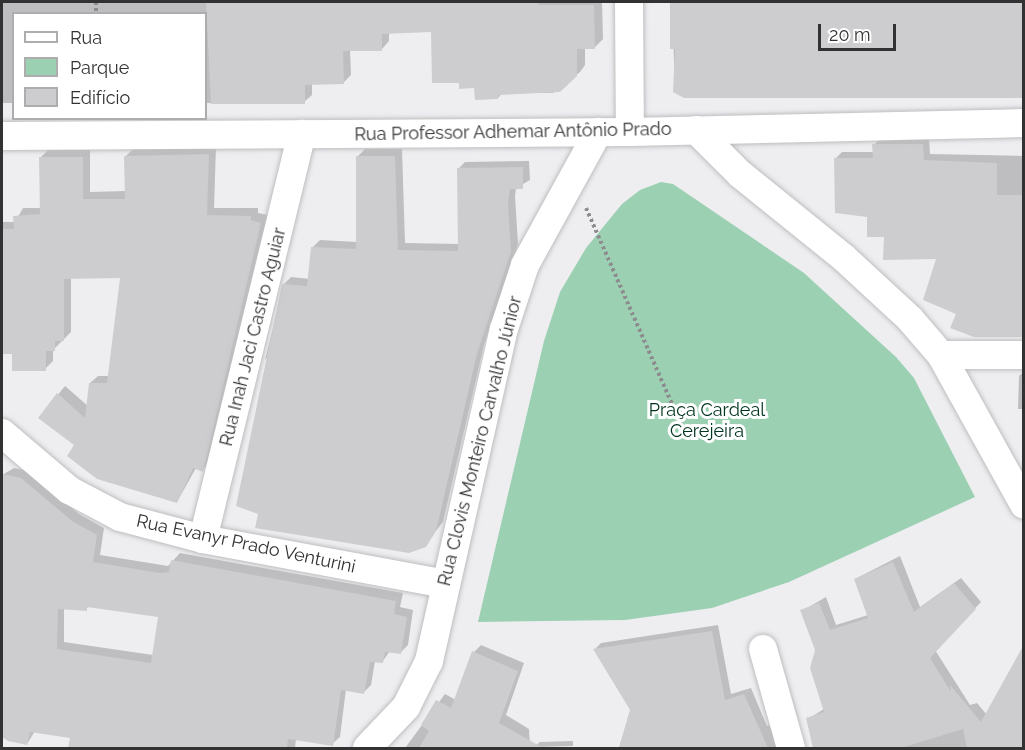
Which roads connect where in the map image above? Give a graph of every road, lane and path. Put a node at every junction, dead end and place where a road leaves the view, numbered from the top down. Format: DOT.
graph roads {
  1 [pos="629,2"];
  2 [pos="1023,123"];
  3 [pos="696,130"];
  4 [pos="598,132"];
  5 [pos="630,132"];
  6 [pos="302,134"];
  7 [pos="2,136"];
  8 [pos="574,180"];
  9 [pos="941,355"];
  10 [pos="1023,356"];
  11 [pos="2,434"];
  12 [pos="687,438"];
  13 [pos="1023,505"];
  14 [pos="203,539"];
  15 [pos="445,584"];
  16 [pos="763,649"];
  17 [pos="367,748"];
  18 [pos="791,748"];
  1 -- 5 [label="street"];
  2 -- 3 [label="street, Rua Professor Adhemar Antônio Prado"];
  3 -- 5 [label="street, Rua Professor Adhemar Antônio Prado"];
  3 -- 9 [label="street"];
  4 -- 5 [label="street, Rua Professor Adhemar Antônio Prado"];
  4 -- 6 [label="street, Rua Professor Adhemar Antônio Prado"];
  4 -- 8 [label="street, Rua Clovis Monteiro Carvalho Júnior"];
  6 -- 7 [label="street, Rua Professor Adhemar Antônio Prado"];
  6 -- 14 [label="street, Rua Inah Jaci Castro Aguiar"];
  8 -- 12 [label="path"];
  8 -- 15 [label="street, Rua Clovis Monteiro Carvalho Júnior"];
  9 -- 10 [label="street"];
  9 -- 13 [label="street"];
  11 -- 14 [label="street, Rua Evanyr Prado Venturini"];
  14 -- 15 [label="street, Rua Evanyr Prado Venturini"];
  15 -- 17 [label="street, Rua Clovis Monteiro Carvalho Júnior"];
  16 -- 18 [label="street"];
}
